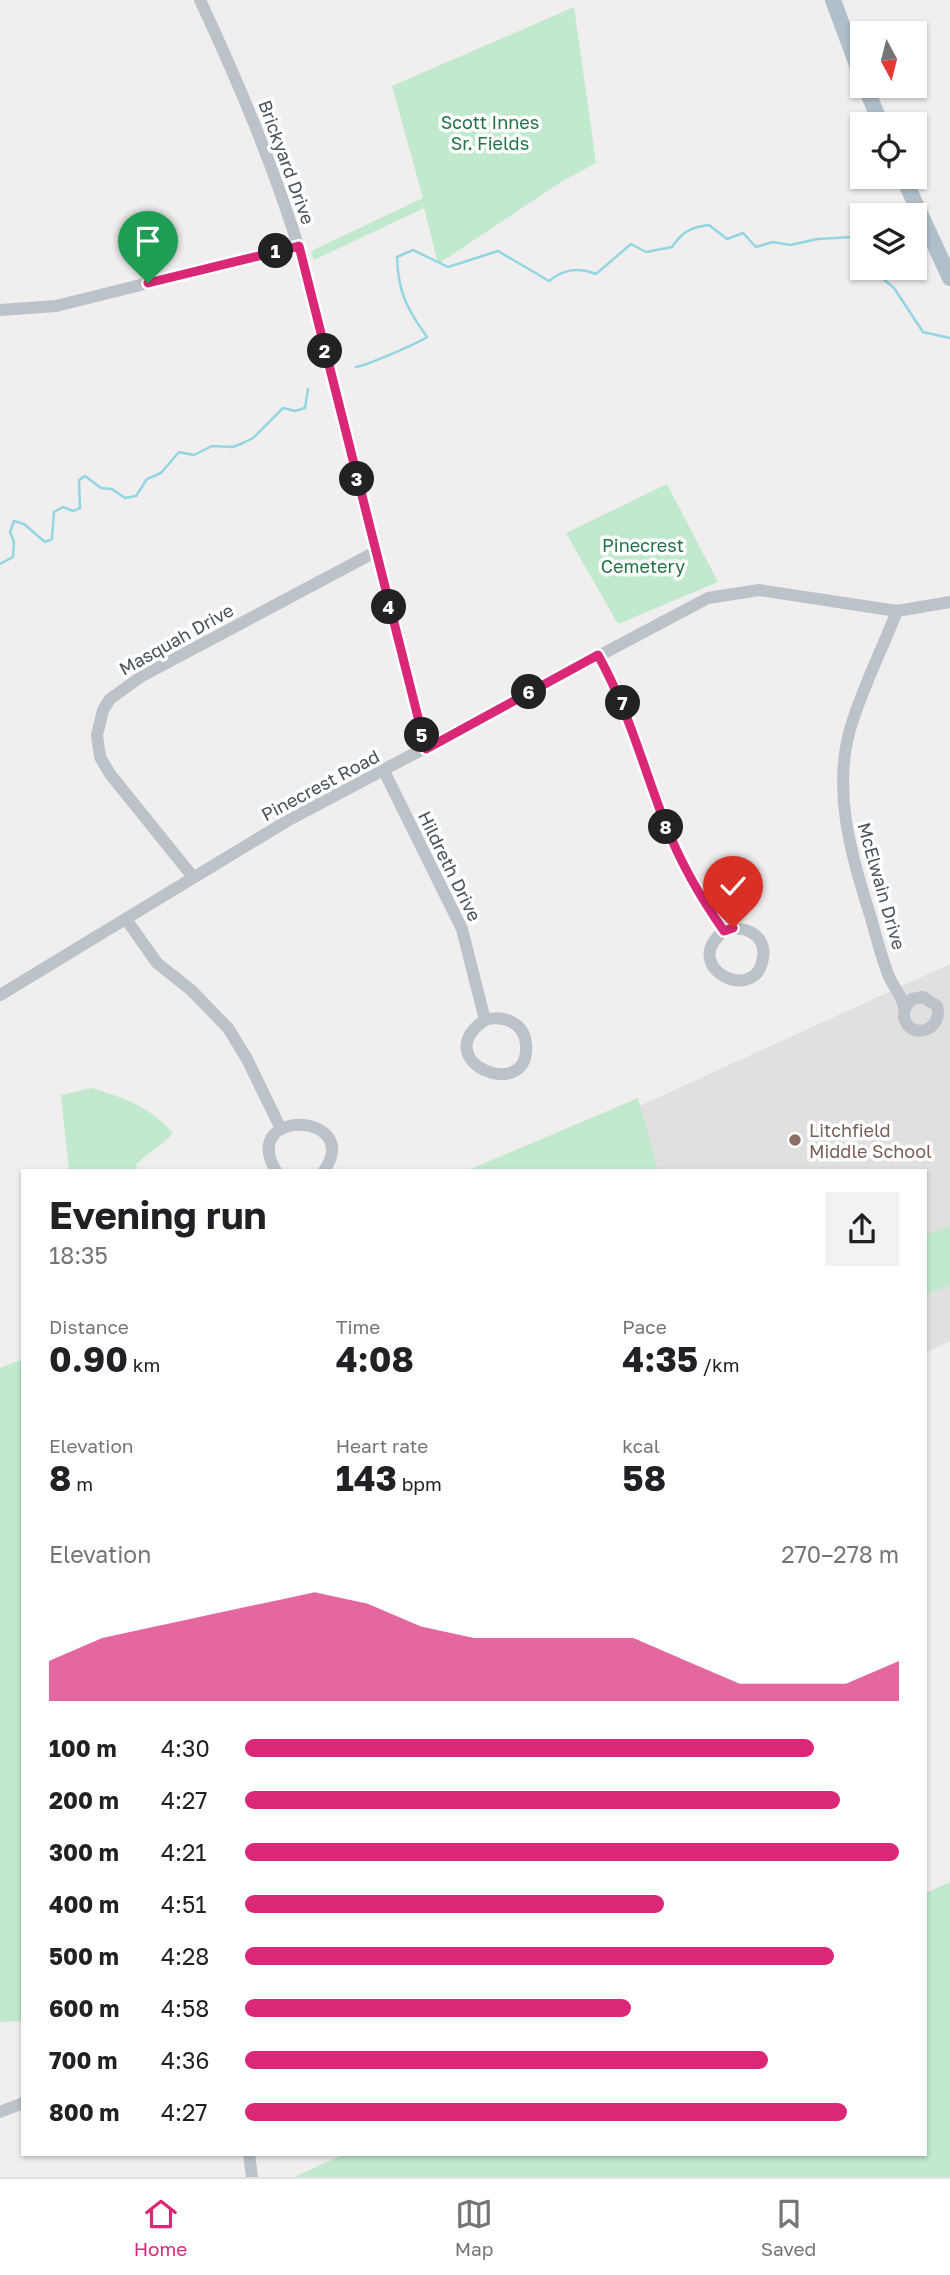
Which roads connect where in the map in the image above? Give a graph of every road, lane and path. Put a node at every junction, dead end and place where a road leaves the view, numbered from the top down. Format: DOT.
graph roads {
  1 [pos="200,0"];
  2 [pos="833,0"];
  3 [pos="850,46"];
  4 [pos="908,189"];
  5 [pos="299,246"];
  6 [pos="950,278"];
  7 [pos="0,310"];
  8 [pos="375,552"];
  9 [pos="950,602"];
  10 [pos="897,611"];
  11 [pos="598,655"];
  12 [pos="426,749"];
  13 [pos="384,771"];
  14 [pos="193,877"];
  15 [pos="126,919"];
  16 [pos="724,931"];
  17 [pos="0,995"];
  18 [pos="905,1008"];
  19 [pos="485,1020"];
  20 [pos="281,1129"];
  21 [pos="275,1169"];
  22 [pos="325,1169"];
  23 [pos="21,2104"];
  24 [pos="0,2112"];
  25 [pos="249,2156"];
  26 [pos="252,2177"];
  1 -- 5 [label="street, Brickyard Drive"];
  2 -- 3 [label="main road"];
  4 -- 6 [label="main road"];
  5 -- 7 [label="street"];
  5 -- 8 [label="street, Brickyard Drive"];
  8 -- 12 [label="street, Brickyard Drive"];
  8 -- 14 [label="street, Masquah Drive"];
  9 -- 10 [label="street, Pinecrest Road"];
  10 -- 11 [label="street, Pinecrest Road"];
  10 -- 18 [label="street, McElwain Drive"];
  11 -- 12 [label="street, Pinecrest Road"];
  11 -- 16 [label="street"];
  12 -- 13 [label="street, Pinecrest Road"];
  13 -- 14 [label="street, Pinecrest Road"];
  13 -- 19 [label="street, Hildreth Drive"];
  14 -- 15 [label="street, Pinecrest Road"];
  15 -- 17 [label="street, Pinecrest Road"];
  15 -- 20 [label="street"];
  16 -- 16 [label="street"];
  19 -- 19 [label="street"];
  20 -- 21 [label="street"];
  20 -- 22 [label="street"];
  23 -- 24 [label="street"];
  25 -- 26 [label="street"];
}
